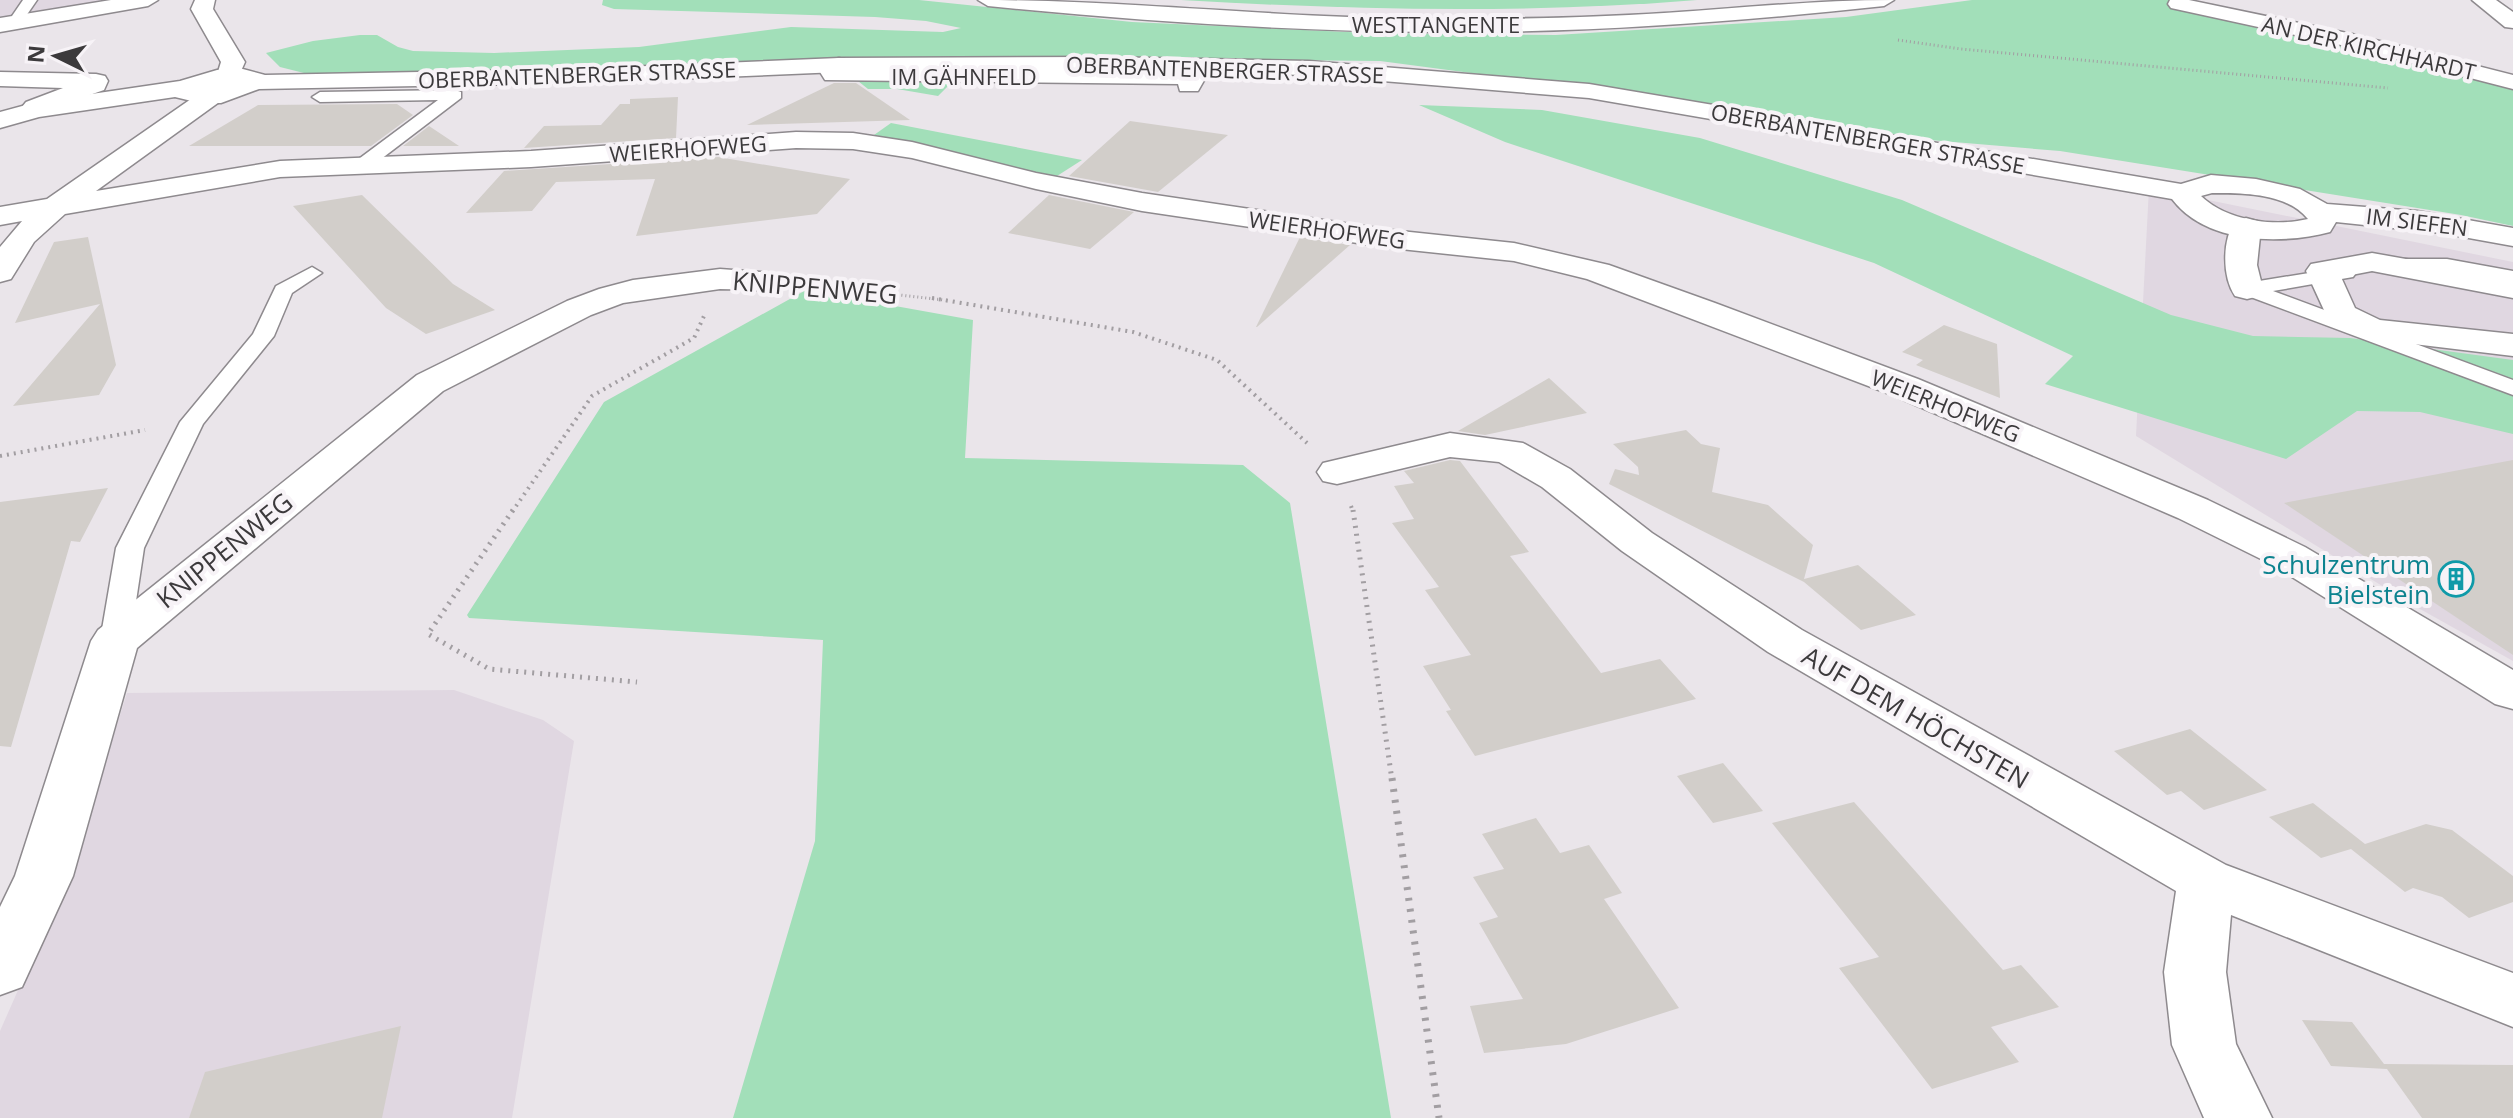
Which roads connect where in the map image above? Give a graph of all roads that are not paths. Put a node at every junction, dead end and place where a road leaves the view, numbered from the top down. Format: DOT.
graph roads {
  1 [pos="30,0"];
  2 [pos="148,0"];
  3 [pos="205,0"];
  4 [pos="988,0"];
  5 [pos="1108,0"];
  6 [pos="1769,0"];
  7 [pos="1884,0"];
  8 [pos="2482,0"];
  9 [pos="2178,4"];
  10 [pos="2513,22"];
  11 [pos="10,23"];
  12 [pos="839,65"];
  13 [pos="0,79"];
  14 [pos="2513,82"];
  15 [pos="221,85"];
  16 [pos="1189,86"];
  17 [pos="148,93"];
  18 [pos="320,97"];
  19 [pos="37,110"];
  20 [pos="0,120"];
  21 [pos="0,128"];
  22 [pos="362,165"];
  23 [pos="2186,193"];
  24 [pos="55,207"];
  25 [pos="2319,212"];
  26 [pos="0,216"];
  27 [pos="2246,227"];
  28 [pos="0,232"];
  29 [pos="2513,237"];
  30 [pos="2384,265"];
  31 [pos="0,272"];
  32 [pos="312,273"];
  33 [pos="2325,277"];
  34 [pos="2513,277"];
  35 [pos="741,279"];
  36 [pos="2513,288"];
  37 [pos="2247,289"];
  38 [pos="2513,345"];
  39 [pos="2513,388"];
  40 [pos="1337,472"];
  41 [pos="115,641"];
  42 [pos="2513,692"];
  43 [pos="2206,881"];
  44 [pos="0,969"];
  45 [pos="2513,1000"];
  46 [pos="2238,1118"];
  1 -- 11 [label="lane"];
  2 -- 11 [label="street"];
  3 -- 15 [label="street"];
  4 -- 7 [label="street, WESTTANGENTE"];
  5 -- 6 [label="street, WESTTANGENTE"];
  8 -- 10 [label="street"];
  9 -- 14 [label="street, AN DER KIRCHHARDT"];
  12 -- 15 [label="street, OBERBANTENBERGER STRASSE"];
  12 -- 16 [label="street, IM GÄHNFELD"];
  12 -- 23 [label="street, OBERBANTENBERGER STRASSE"];
  13 -- 19 [label="street"];
  15 -- 17 [label="street"];
  15 -- 24 [label="street"];
  17 -- 19 [label="street"];
  17 -- 21 [label="street"];
  18 -- 22 [label="lane"];
  19 -- 20 [label="street"];
  22 -- 24 [label="street, WEIERHOFWEG"];
  22 -- 42 [label="street, WEIERHOFWEG"];
  23 -- 25 [label="street"];
  23 -- 27 [label="street"];
  24 -- 26 [label="street"];
  24 -- 28 [label="street"];
  24 -- 31 [label="street"];
  25 -- 27 [label="street"];
  25 -- 29 [label="street, IM SIEFEN"];
  27 -- 37 [label="street"];
  30 -- 33 [label="street"];
  30 -- 34 [label="lane"];
  30 -- 36 [label="street"];
  32 -- 41 [label="lane, KNIPPENWEG"];
  33 -- 37 [label="lane"];
  33 -- 38 [label="street"];
  35 -- 41 [label="street, KNIPPENWEG"];
  37 -- 39 [label="lane"];
  40 -- 43 [label="street, AUF DEM HÖCHSTEN"];
  41 -- 44 [label="street, KNIPPENWEG"];
  43 -- 45 [label="street, AUF DEM HÖCHSTEN"];
  43 -- 46 [label="street"];
}
